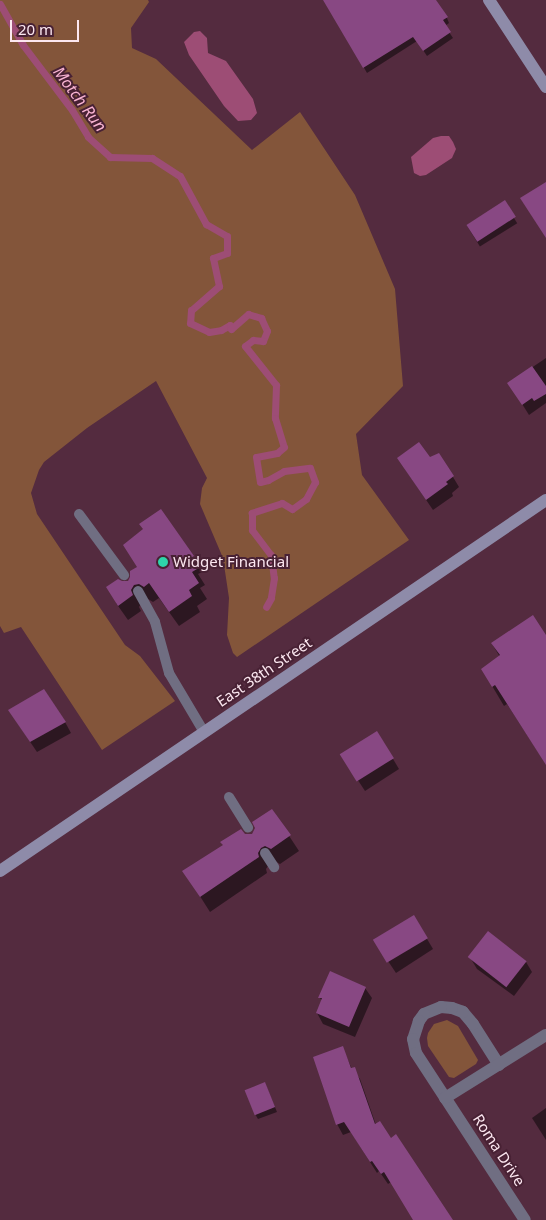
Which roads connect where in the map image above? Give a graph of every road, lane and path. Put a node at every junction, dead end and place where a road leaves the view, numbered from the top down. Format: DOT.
graph roads {
  1 [pos="489,0"];
  2 [pos="546,86"];
  3 [pos="546,500"];
  4 [pos="79,514"];
  5 [pos="124,575"];
  6 [pos="138,591"];
  7 [pos="204,732"];
  8 [pos="229,797"];
  9 [pos="248,828"];
  10 [pos="265,853"];
  11 [pos="274,867"];
  12 [pos="0,871"];
  13 [pos="546,1035"];
  14 [pos="499,1065"];
  15 [pos="445,1098"];
  16 [pos="525,1220"];
  1 -- 2 [label="main road"];
  3 -- 7 [label="main road, East 38th Street"];
  4 -- 5 [label="lane"];
  6 -- 7 [label="lane"];
  7 -- 12 [label="main road, East 38th Street"];
  8 -- 9 [label="lane"];
  10 -- 11 [label="lane"];
  13 -- 14 [label="street"];
  14 -- 15 [label="street"];
  14 -- 15 [label="street, Roma Drive"];
  15 -- 16 [label="street, Roma Drive"];
}
